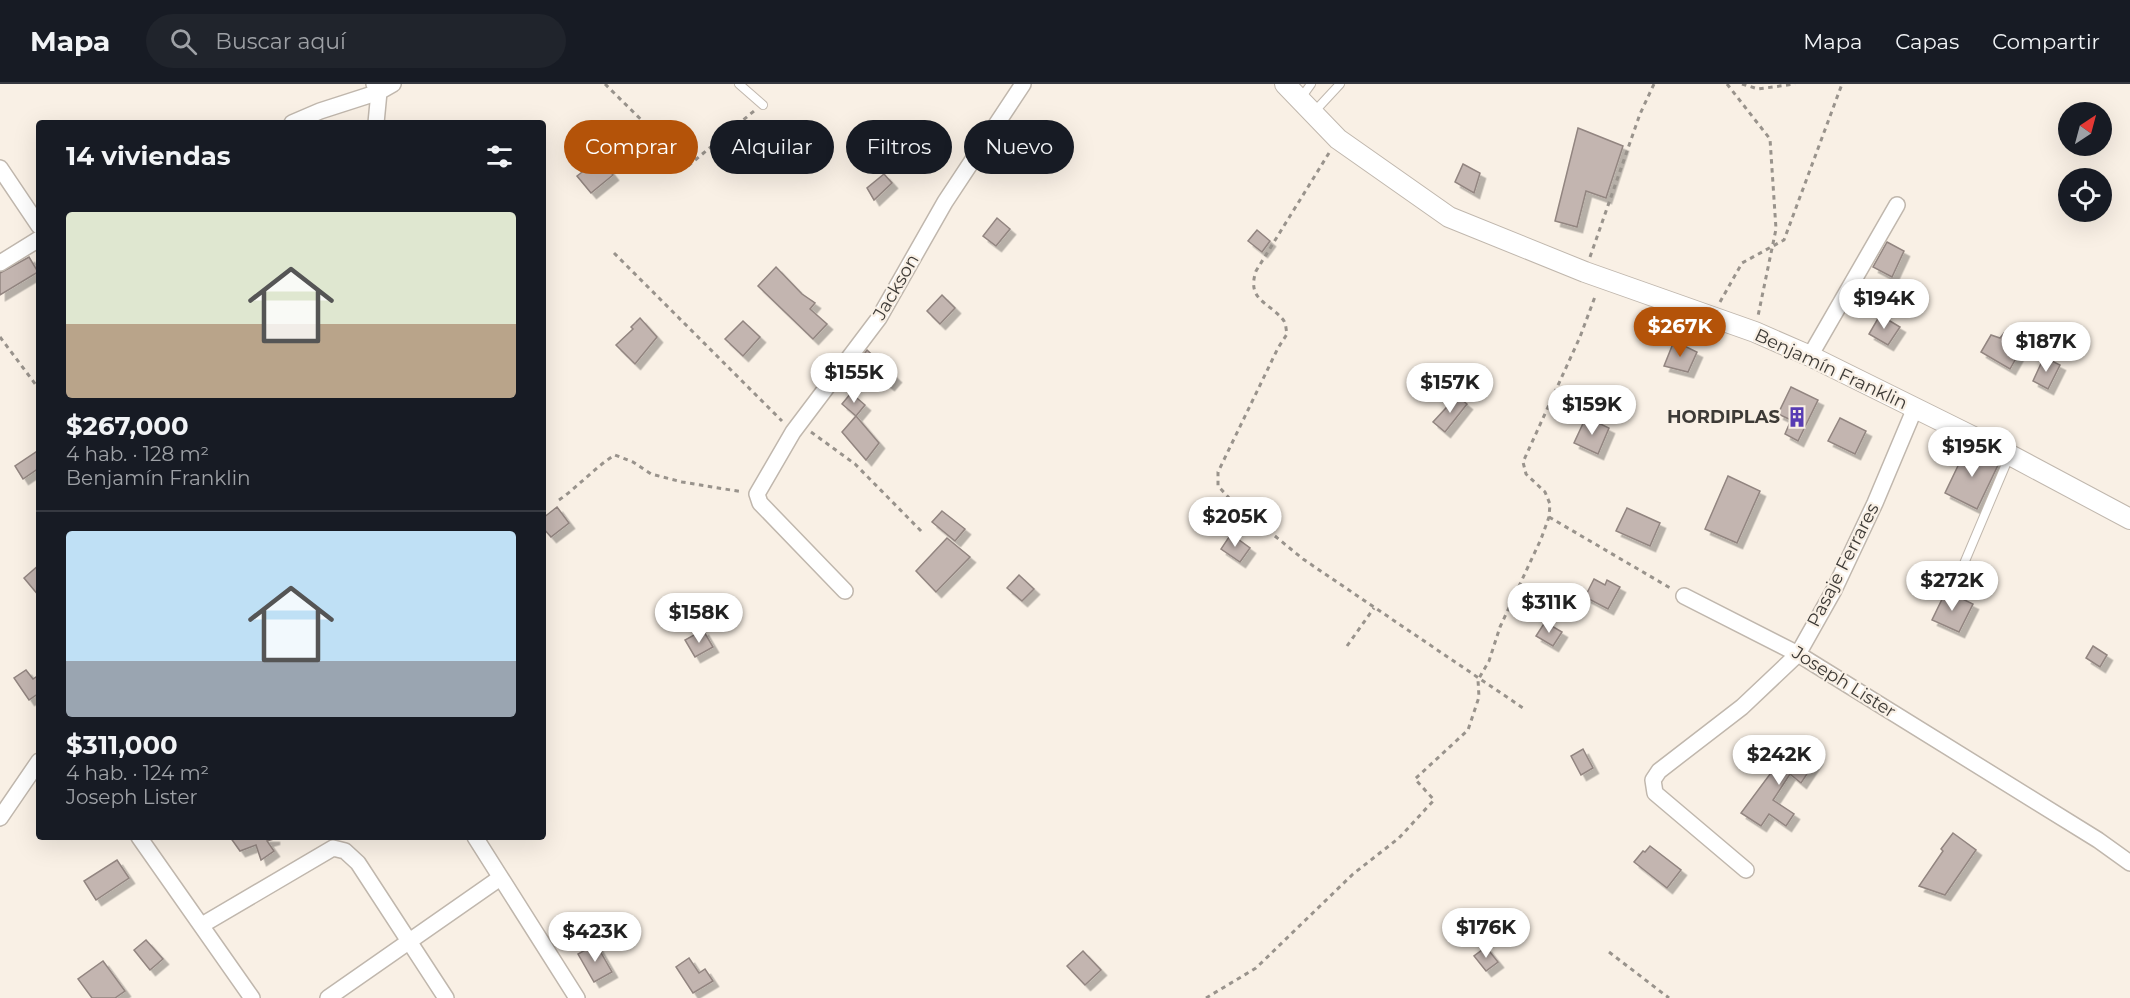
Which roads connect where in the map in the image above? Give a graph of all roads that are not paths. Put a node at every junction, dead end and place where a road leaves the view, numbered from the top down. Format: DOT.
graph roads {
  1 [pos="739,84"];
  2 [pos="1023,84"];
  3 [pos="1285,84"];
  4 [pos="1340,84"];
  5 [pos="382,87"];
  6 [pos="1308,99"];
  7 [pos="763,105"];
  8 [pos="299,120"];
  9 [pos="376,120"];
  10 [pos="0,168"];
  11 [pos="1897,205"];
  12 [pos="36,222"];
  13 [pos="36,241"];
  14 [pos="0,263"];
  15 [pos="1810,356"];
  16 [pos="1915,408"];
  17 [pos="2010,455"];
  18 [pos="2130,519"];
  19 [pos="1960,573"];
  20 [pos="845,591"];
  21 [pos="1684,596"];
  22 [pos="1797,654"];
  23 [pos="36,765"];
  24 [pos="0,818"];
  25 [pos="141,840"];
  26 [pos="476,840"];
  27 [pos="2130,862"];
  28 [pos="1746,870"];
  29 [pos="500,878"];
  30 [pos="202,925"];
  31 [pos="408,941"];
  32 [pos="252,998"];
  33 [pos="328,998"];
  34 [pos="446,998"];
  35 [pos="577,998"];
  1 -- 7 [label="lane"];
  2 -- 20 [label="street, Jackson"];
  3 -- 6 [label="street, Benjamín Franklin"];
  4 -- 6 [label="lane"];
  5 -- 8 [label="street"];
  5 -- 9 [label="street"];
  6 -- 15 [label="street, Benjamín Franklin"];
  10 -- 12 [label="street"];
  11 -- 15 [label="street"];
  13 -- 14 [label="street"];
  15 -- 16 [label="street, Benjamín Franklin"];
  16 -- 17 [label="street, Benjamín Franklin"];
  16 -- 22 [label="street, Pasaje Ferrares"];
  17 -- 18 [label="street, Benjamín Franklin"];
  17 -- 19 [label="lane"];
  21 -- 22 [label="street, Joseph Lister"];
  22 -- 27 [label="street, Joseph Lister"];
  22 -- 28 [label="street, Pasaje Ferrares"];
  23 -- 24 [label="street"];
  25 -- 30 [label="street"];
  26 -- 29 [label="street"];
  29 -- 31 [label="street"];
  29 -- 35 [label="street"];
  30 -- 31 [label="street"];
  30 -- 32 [label="street"];
  31 -- 33 [label="street"];
  31 -- 34 [label="street"];
}
